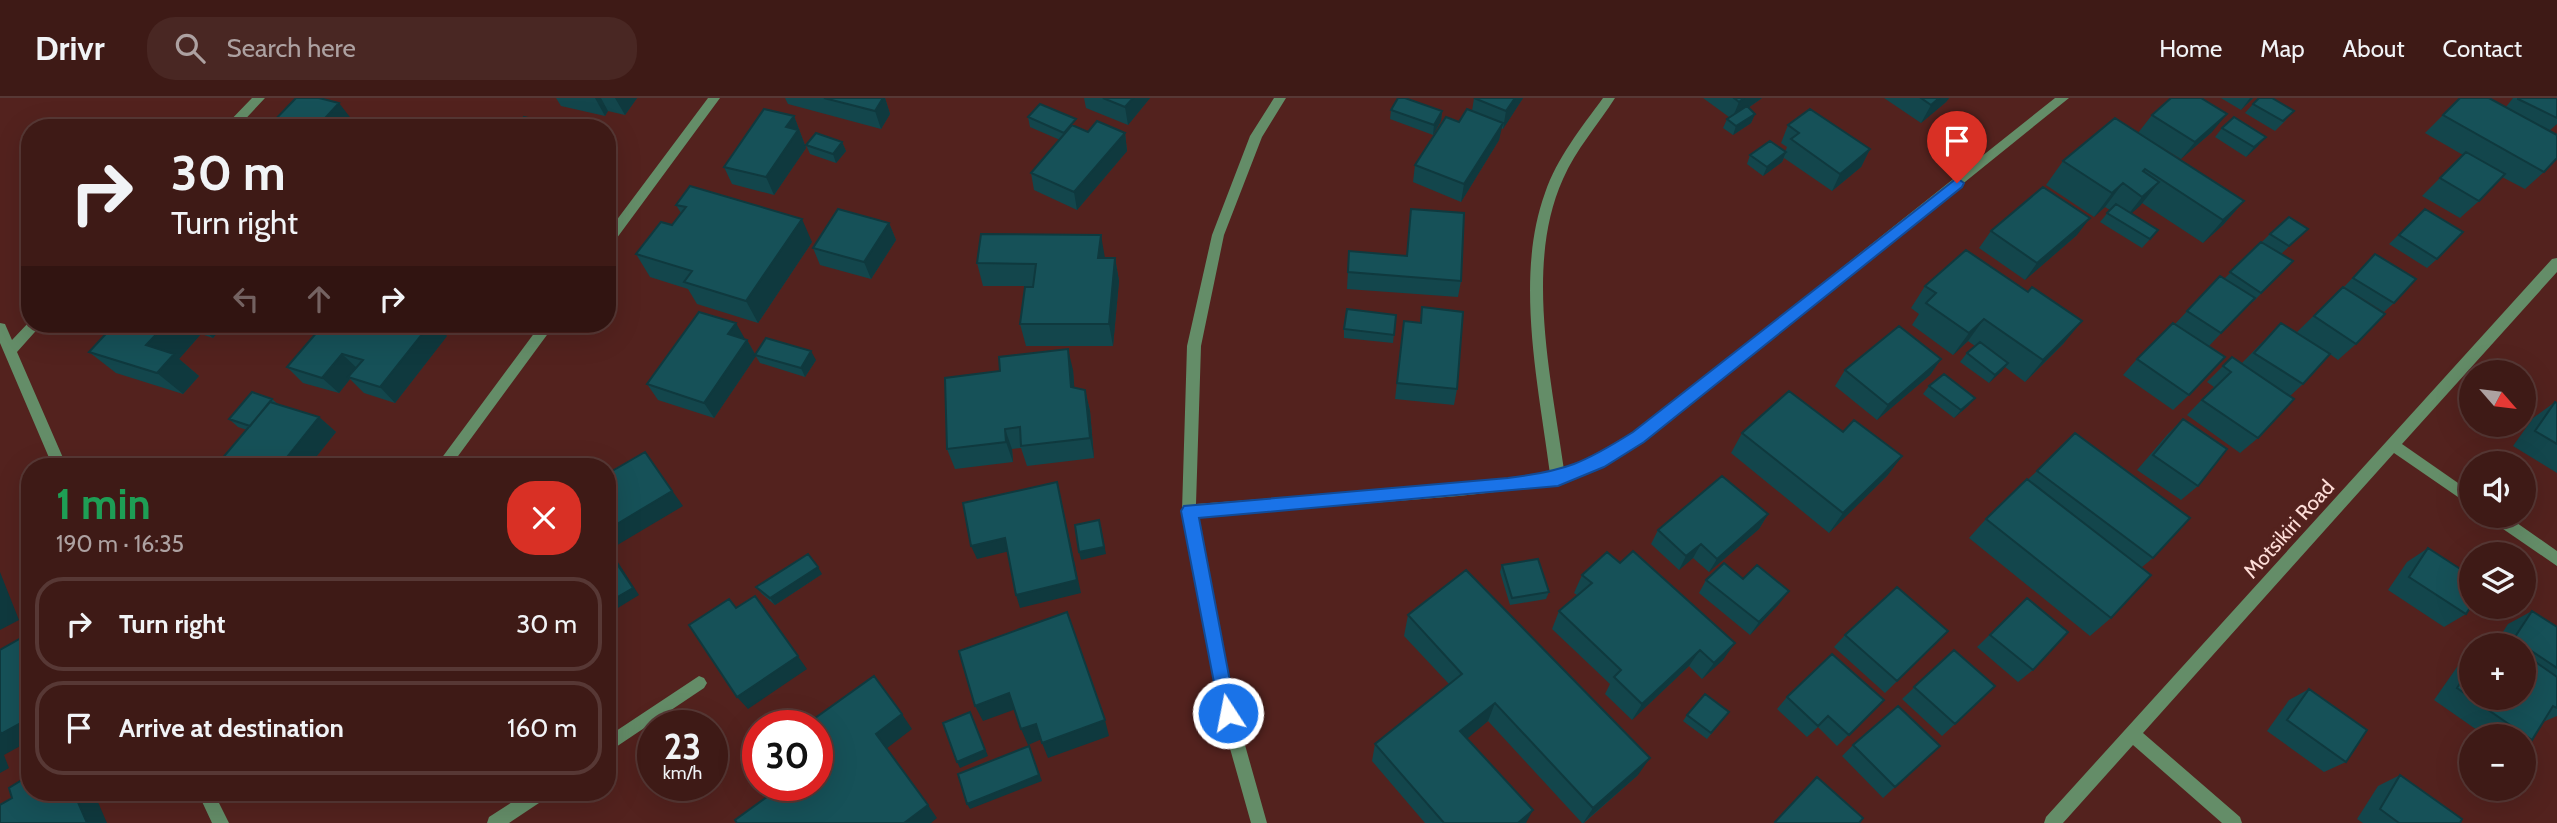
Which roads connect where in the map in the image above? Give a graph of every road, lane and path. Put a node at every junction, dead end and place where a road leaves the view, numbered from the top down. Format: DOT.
graph roads {
  1 [pos="259,98"];
  2 [pos="714,98"];
  3 [pos="1280,98"];
  4 [pos="1609,98"];
  5 [pos="2063,98"];
  6 [pos="238,119"];
  7 [pos="616,231"];
  8 [pos="2557,263"];
  9 [pos="0,328"];
  10 [pos="26,333"];
  11 [pos="541,333"];
  12 [pos="10,350"];
  13 [pos="2393,445"];
  14 [pos="56,458"];
  15 [pos="449,458"];
  16 [pos="1558,479"];
  17 [pos="2459,491"];
  18 [pos="1189,511"];
  19 [pos="2512,528"];
  20 [pos="2557,559"];
  21 [pos="699,683"];
  22 [pos="2131,733"];
  23 [pos="616,740"];
  24 [pos="210,801"];
  25 [pos="527,801"];
  26 [pos="221,823"];
  27 [pos="495,823"];
  28 [pos="1259,823"];
  29 [pos="2052,823"];
  30 [pos="2234,823"];
  1 -- 6 [label="street"];
  2 -- 7 [label="street"];
  3 -- 18 [label="street"];
  4 -- 16 [label="street"];
  5 -- 16 [label="street"];
  8 -- 13 [label="street, Motsikiri Road"];
  9 -- 12 [label="street"];
  10 -- 12 [label="street"];
  11 -- 15 [label="street"];
  12 -- 14 [label="street"];
  13 -- 17 [label="street"];
  13 -- 22 [label="street, Motsikiri Road"];
  16 -- 18 [label="street"];
  18 -- 28 [label="street"];
  19 -- 20 [label="street"];
  21 -- 23 [label="street"];
  22 -- 29 [label="street, Motsikiri Road"];
  22 -- 30 [label="street"];
  24 -- 26 [label="street"];
  25 -- 27 [label="street"];
}
